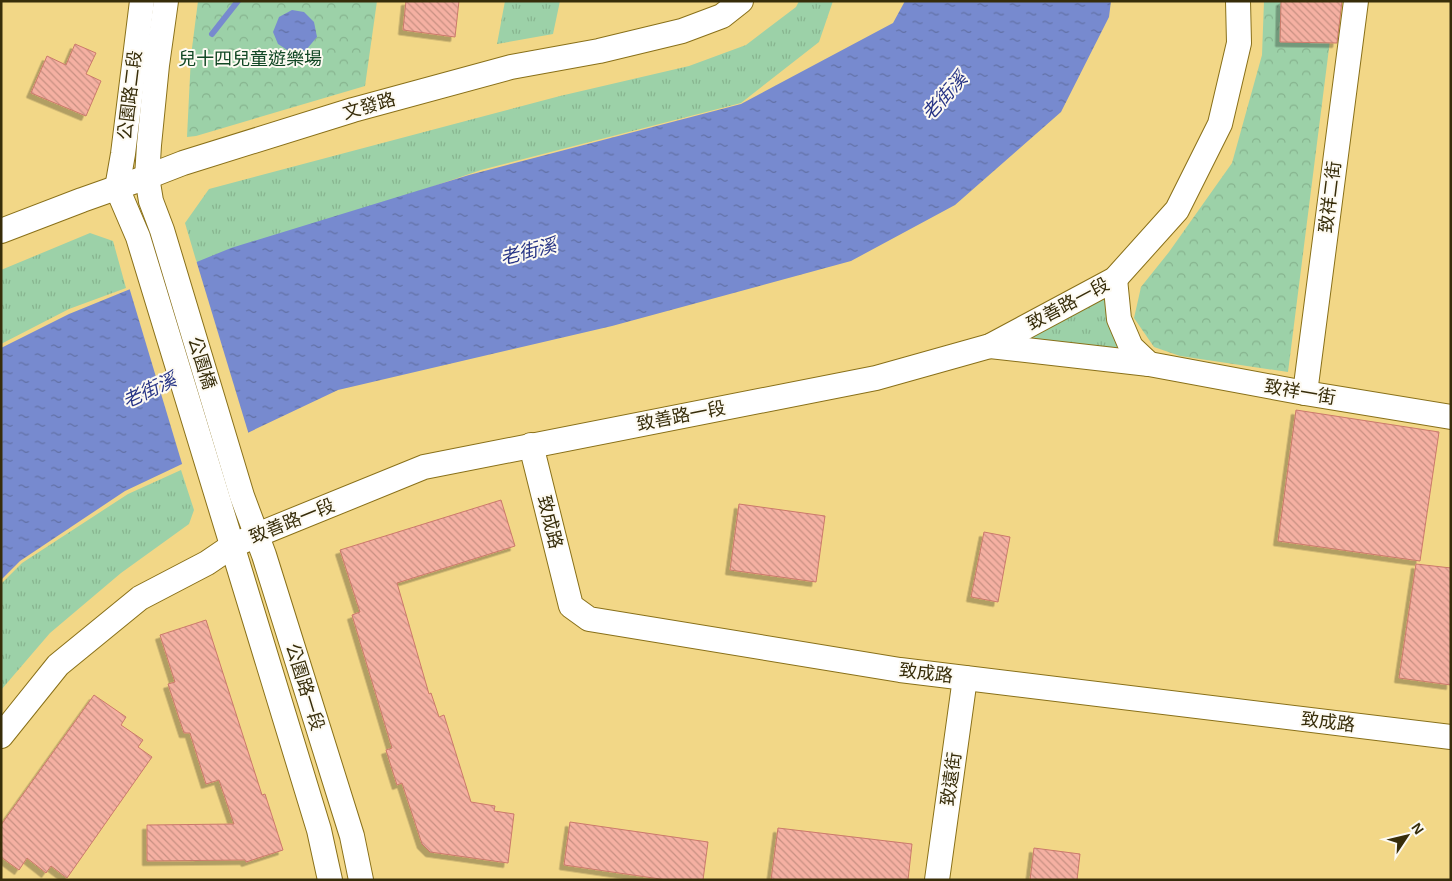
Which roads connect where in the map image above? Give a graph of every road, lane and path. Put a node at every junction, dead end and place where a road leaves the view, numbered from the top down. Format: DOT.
graph roads {
  1 [pos="142,1"];
  2 [pos="166,1"];
  3 [pos="741,1"];
  4 [pos="1238,1"];
  5 [pos="1356,1"];
  6 [pos="147,178"];
  7 [pos="117,188"];
  8 [pos="1,231"];
  9 [pos="1115,279"];
  10 [pos="990,346"];
  11 [pos="1149,364"];
  12 [pos="1305,393"];
  13 [pos="1451,417"];
  14 [pos="531,445"];
  15 [pos="242,496"];
  16 [pos="219,503"];
  17 [pos="257,534"];
  18 [pos="232,546"];
  19 [pos="965,678"];
  20 [pos="1,736"];
  21 [pos="1451,737"];
  22 [pos="330,880"];
  23 [pos="361,880"];
  24 [pos="937,880"];
  1 -- 7 [label="street, 公園路二段"];
  2 -- 6 [label="street, 公園路二段"];
  3 -- 6 [label="street, 文發路"];
  4 -- 9 [label="street, 致善路一段"];
  5 -- 12 [label="street, 致祥二街"];
  6 -- 7 [label="street, 文發路"];
  6 -- 15 [label="street, 公園橋"];
  7 -- 8 [label="street, 文發路"];
  7 -- 16 [label="street, 公園橋"];
  9 -- 10 [label="street, 致善路一段"];
  9 -- 11 [label="street"];
  10 -- 11 [label="street, 致祥一街"];
  10 -- 14 [label="street, 致善路一段"];
  11 -- 12 [label="street, 致祥一街"];
  12 -- 13 [label="street, 致祥一街"];
  14 -- 17 [label="street, 致善路一段"];
  14 -- 19 [label="street, 致成路"];
  15 -- 17 [label="street, 公園路一段"];
  16 -- 18 [label="street, 公園路一段"];
  17 -- 18 [label="street, 致善路一段"];
  17 -- 23 [label="street, 公園路一段"];
  18 -- 20 [label="street, 致善路一段"];
  18 -- 22 [label="street, 公園路一段"];
  19 -- 21 [label="street, 致成路"];
  19 -- 24 [label="street, 致遠街"];
}
